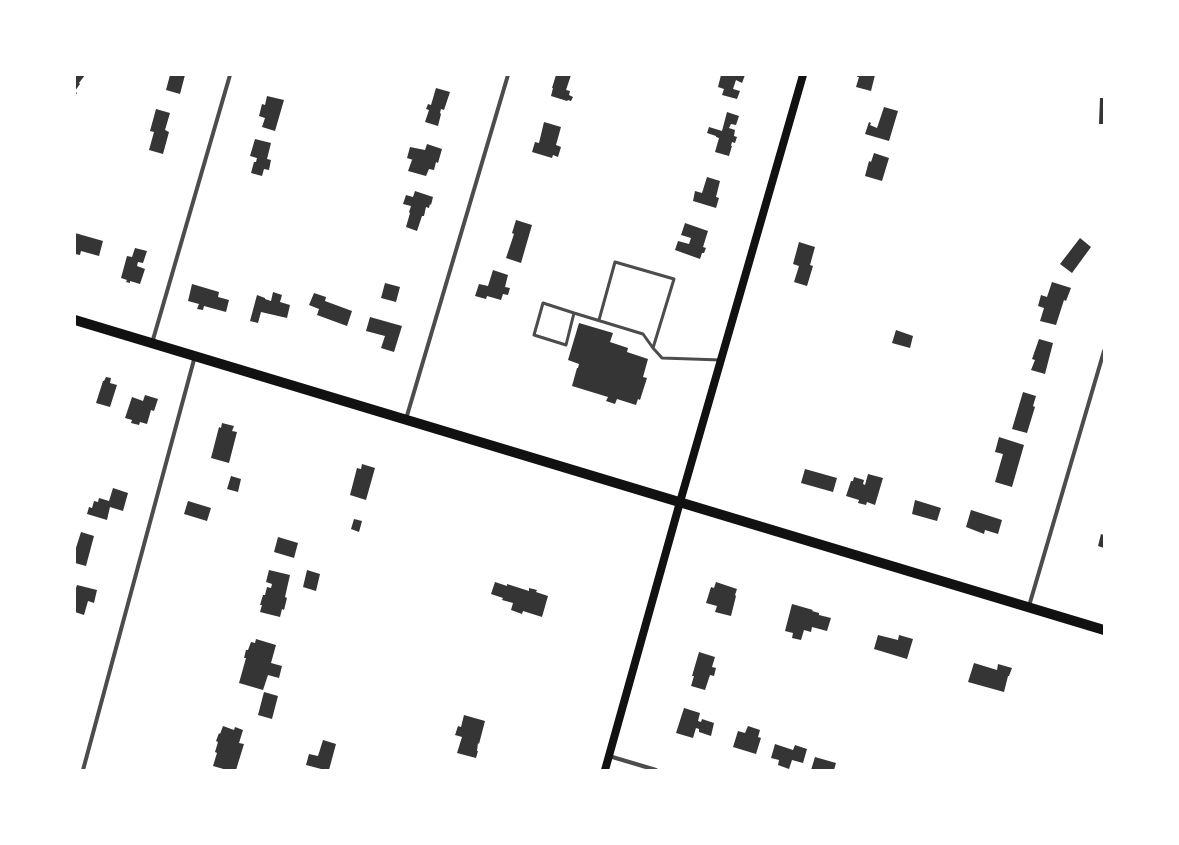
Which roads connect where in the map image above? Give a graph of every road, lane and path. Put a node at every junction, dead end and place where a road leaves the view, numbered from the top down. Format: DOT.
graph roads {
  1 [pos="230,75"];
  2 [pos="508,75"];
  3 [pos="803,75"];
  4 [pos="574,313"];
  5 [pos="75,320"];
  6 [pos="598,320"];
  7 [pos="152,343"];
  8 [pos="653,348"];
  9 [pos="1104,351"];
  10 [pos="195,356"];
  11 [pos="721,360"];
  12 [pos="406,419"];
  13 [pos="680,502"];
  14 [pos="1029,607"];
  15 [pos="1104,630"];
  16 [pos="609,756"];
  17 [pos="83,770"];
  18 [pos="605,770"];
  19 [pos="656,770"];
  1 -- 7 [label="street"];
  2 -- 12 [label="street"];
  3 -- 11 [label="main road"];
  4 -- 4 [label="lane"];
  4 -- 6 [label="lane"];
  5 -- 7 [label="main road"];
  6 -- 8 [label="lane"];
  6 -- 8 [label="lane"];
  7 -- 10 [label="main road"];
  8 -- 11 [label="lane"];
  9 -- 14 [label="street"];
  10 -- 12 [label="main road"];
  10 -- 17 [label="street"];
  11 -- 13 [label="main road"];
  12 -- 13 [label="main road"];
  13 -- 14 [label="main road"];
  13 -- 16 [label="main road"];
  14 -- 15 [label="main road"];
  16 -- 18 [label="main road"];
  16 -- 19 [label="street"];
}
